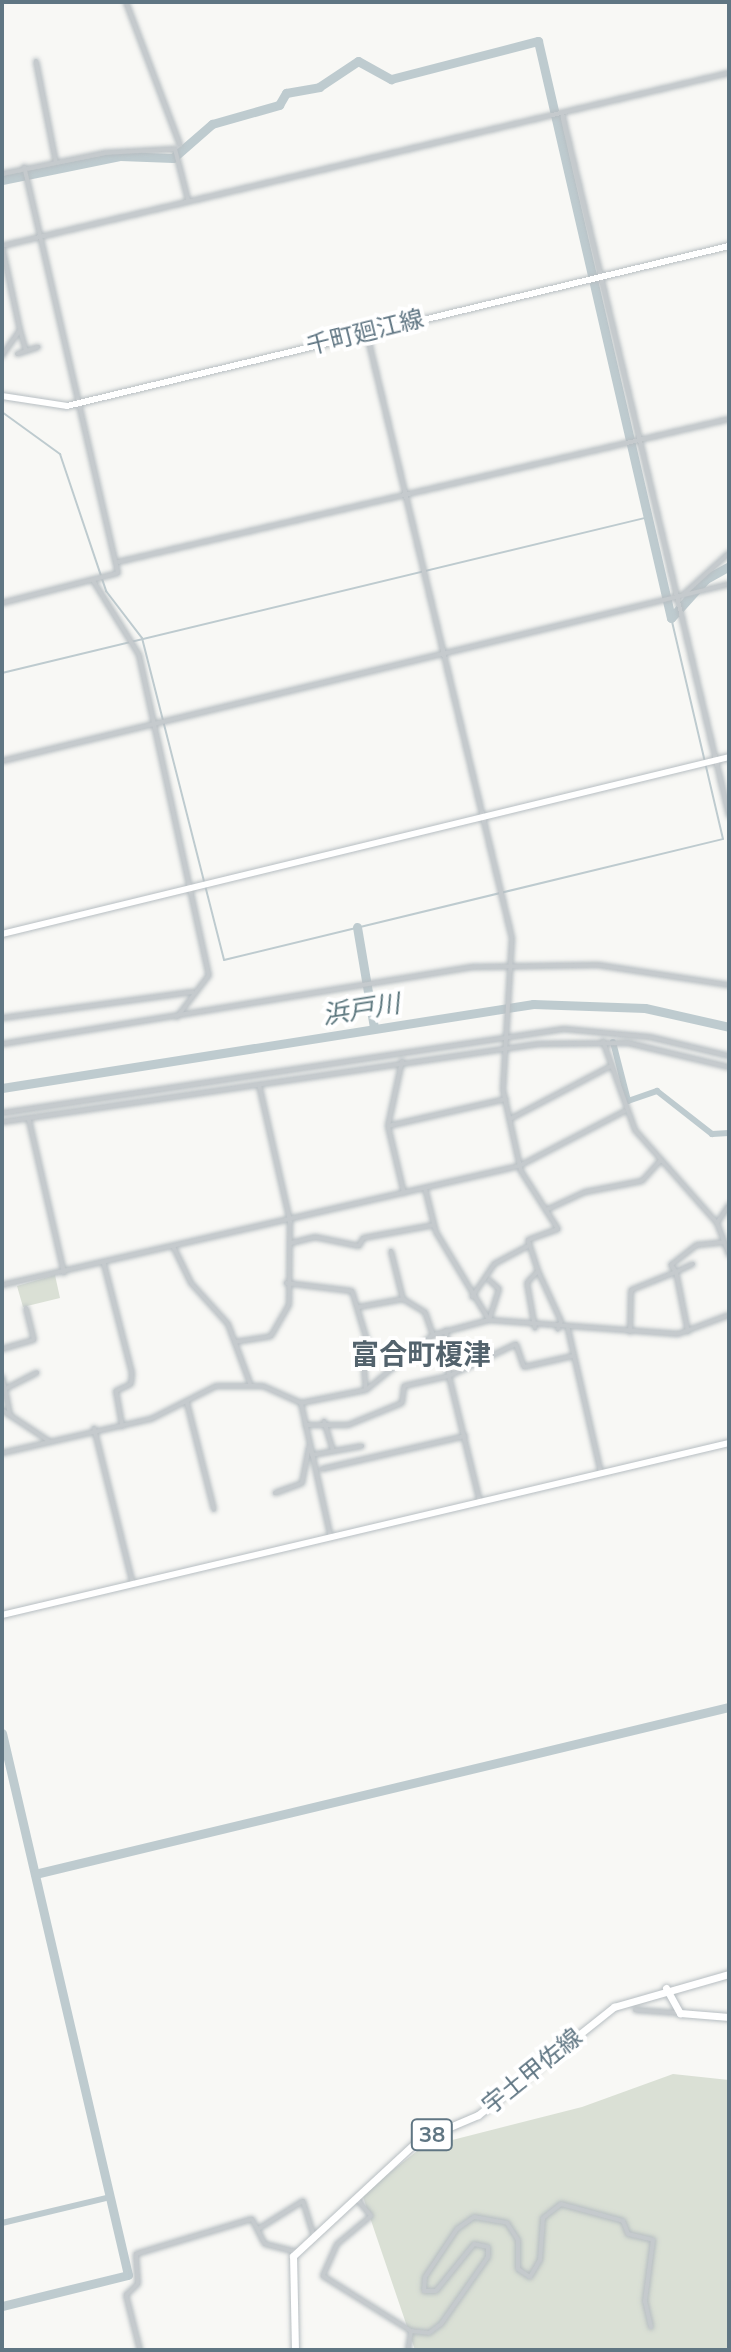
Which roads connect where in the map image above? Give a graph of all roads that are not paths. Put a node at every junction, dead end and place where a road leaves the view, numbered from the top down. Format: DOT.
graph roads {
  1 [pos="126,2"];
  2 [pos="36,61"];
  3 [pos="729,73"];
  4 [pos="562,113"];
  5 [pos="178,147"];
  6 [pos="56,163"];
  7 [pos="24,167"];
  8 [pos="2,174"];
  9 [pos="188,200"];
  10 [pos="41,236"];
  11 [pos="2,246"];
  12 [pos="729,246"];
  13 [pos="601,276"];
  14 [pos="11,294"];
  15 [pos="2,296"];
  16 [pos="20,330"];
  17 [pos="367,331"];
  18 [pos="5,338"];
  19 [pos="38,347"];
  20 [pos="26,351"];
  21 [pos="17,354"];
  22 [pos="2,356"];
  23 [pos="2,396"];
  24 [pos="80,403"];
  25 [pos="729,419"];
  26 [pos="641,440"];
  27 [pos="404,495"];
  28 [pos="729,553"];
  29 [pos="118,562"];
  30 [pos="94,582"];
  31 [pos="729,584"];
  32 [pos="678,597"];
  33 [pos="2,603"];
  34 [pos="442,657"];
  35 [pos="154,722"];
  36 [pos="729,757"];
  37 [pos="2,761"];
  38 [pos="714,761"];
  39 [pos="729,815"];
  40 [pos="482,816"];
  41 [pos="191,884"];
  42 [pos="2,934"];
  43 [pos="515,963"];
  44 [pos="729,985"];
  45 [pos="192,992"];
  46 [pos="177,1017"];
  47 [pos="2,1018"];
  48 [pos="510,1035"];
  49 [pos="603,1041"];
  50 [pos="2,1044"];
  51 [pos="508,1047"];
  52 [pos="729,1056"];
  53 [pos="402,1061"];
  54 [pos="611,1066"];
  55 [pos="729,1067"];
  56 [pos="259,1085"];
  57 [pos="506,1099"];
  58 [pos="625,1111"];
  59 [pos="2,1113"];
  60 [pos="510,1119"];
  61 [pos="29,1120"];
  62 [pos="2,1122"];
  63 [pos="388,1126"];
  64 [pos="661,1160"];
  65 [pos="519,1166"];
  66 [pos="425,1188"];
  67 [pos="404,1193"];
  68 [pos="729,1205"];
  69 [pos="546,1210"];
  70 [pos="290,1221"];
  71 [pos="717,1223"];
  72 [pos="434,1225"];
  73 [pos="528,1240"];
  74 [pos="724,1242"];
  75 [pos="291,1243"];
  76 [pos="174,1248"];
  77 [pos="391,1251"];
  78 [pos="729,1255"];
  79 [pos="104,1264"];
  80 [pos="693,1264"];
  81 [pos="538,1271"];
  82 [pos="676,1272"];
  83 [pos="64,1273"];
  84 [pos="489,1280"];
  85 [pos="286,1283"];
  86 [pos="2,1285"];
  87 [pos="472,1297"];
  88 [pos="403,1299"];
  89 [pos="359,1307"];
  90 [pos="26,1308"];
  91 [pos="729,1315"];
  92 [pos="489,1320"];
  93 [pos="535,1328"];
  94 [pos="558,1329"];
  95 [pos="568,1329"];
  96 [pos="446,1330"];
  97 [pos="630,1332"];
  98 [pos="688,1332"];
  99 [pos="433,1335"];
  100 [pos="235,1342"];
  101 [pos="2,1349"];
  102 [pos="573,1356"];
  103 [pos="37,1373"];
  104 [pos="449,1376"];
  105 [pos="2,1377"];
  106 [pos="250,1383"];
  107 [pos="5,1389"];
  108 [pos="366,1390"];
  109 [pos="187,1403"];
  110 [pos="301,1403"];
  111 [pos="2,1410"];
  112 [pos="10,1415"];
  113 [pos="324,1421"];
  114 [pos="305,1425"];
  115 [pos="122,1426"];
  116 [pos="94,1428"];
  117 [pos="465,1436"];
  118 [pos="49,1441"];
  119 [pos="729,1443"];
  120 [pos="310,1445"];
  121 [pos="362,1446"];
  122 [pos="333,1451"];
  123 [pos="2,1453"];
  124 [pos="312,1455"];
  125 [pos="322,1469"];
  126 [pos="601,1473"];
  127 [pos="275,1493"];
  128 [pos="480,1502"];
  129 [pos="214,1510"];
  130 [pos="331,1538"];
  131 [pos="133,1584"];
  132 [pos="2,1615"];
  133 [pos="729,1974"];
  134 [pos="666,1988"];
  135 [pos="635,2010"];
  136 [pos="680,2013"];
  137 [pos="729,2017"];
  138 [pos="354,2196"];
  139 [pos="258,2229"];
  140 [pos="313,2234"];
  141 [pos="297,2252"];
  142 [pos="651,2327"];
  143 [pos="411,2331"];
  144 [pos="140,2350"];
  145 [pos="295,2350"];
  146 [pos="408,2350"];
  1 -- 5 [label="street"];
  2 -- 6 [label="street"];
  3 -- 4 [label="street"];
  4 -- 9 [label="street"];
  4 -- 13 [label="street"];
  5 -- 6 [label="street"];
  5 -- 9 [label="street"];
  6 -- 7 [label="street"];
  7 -- 8 [label="street"];
  7 -- 10 [label="street"];
  9 -- 10 [label="street"];
  10 -- 11 [label="street"];
  10 -- 24 [label="street"];
  11 -- 14 [label="street"];
  12 -- 13 [label="street, 千町廻江線"];
  13 -- 17 [label="street, 千町廻江線"];
  13 -- 26 [label="street"];
  14 -- 15 [label="street"];
  14 -- 16 [label="street"];
  16 -- 18 [label="street"];
  16 -- 20 [label="street"];
  17 -- 24 [label="street, 千町廻江線"];
  17 -- 27 [label="street"];
  18 -- 22 [label="street"];
  19 -- 20 [label="street"];
  20 -- 21 [label="street"];
  23 -- 24 [label="street, 千町廻江線"];
  24 -- 29 [label="street"];
  25 -- 26 [label="street"];
  26 -- 27 [label="street"];
  26 -- 32 [label="street"];
  27 -- 29 [label="street"];
  27 -- 34 [label="street"];
  28 -- 32 [label="street"];
  29 -- 30 [label="street"];
  30 -- 33 [label="street"];
  30 -- 35 [label="street"];
  31 -- 32 [label="street"];
  32 -- 34 [label="street"];
  32 -- 38 [label="street"];
  34 -- 35 [label="street"];
  34 -- 40 [label="street"];
  35 -- 37 [label="street"];
  35 -- 41 [label="street"];
  36 -- 38 [label="street"];
  38 -- 39 [label="street"];
  38 -- 40 [label="street"];
  40 -- 41 [label="street"];
  40 -- 43 [label="street"];
  41 -- 42 [label="street"];
  41 -- 45 [label="street"];
  43 -- 44 [label="street"];
  43 -- 46 [label="street"];
  43 -- 48 [label="street"];
  45 -- 46 [label="street"];
  45 -- 47 [label="street"];
  46 -- 50 [label="street"];
  48 -- 51 [label="street"];
  48 -- 52 [label="street"];
  48 -- 59 [label="street"];
  49 -- 51 [label="street"];
  49 -- 54 [label="street"];
  49 -- 55 [label="street"];
  51 -- 53 [label="street"];
  51 -- 57 [label="street"];
  53 -- 56 [label="street"];
  53 -- 63 [label="street"];
  54 -- 58 [label="street"];
  54 -- 60 [label="street"];
  56 -- 61 [label="street"];
  56 -- 70 [label="street"];
  57 -- 60 [label="street"];
  57 -- 63 [label="street"];
  58 -- 64 [label="street"];
  58 -- 65 [label="street"];
  60 -- 65 [label="street"];
  61 -- 62 [label="street"];
  61 -- 83 [label="street"];
  63 -- 67 [label="street"];
  64 -- 69 [label="street"];
  64 -- 71 [label="street"];
  65 -- 66 [label="street"];
  65 -- 69 [label="street"];
  66 -- 67 [label="street"];
  66 -- 72 [label="street"];
  67 -- 70 [label="street"];
  68 -- 71 [label="street"];
  69 -- 73 [label="street"];
  70 -- 75 [label="street"];
  70 -- 76 [label="street"];
  71 -- 74 [label="street"];
  72 -- 75 [label="street"];
  72 -- 87 [label="street"];
  73 -- 81 [label="street"];
  73 -- 84 [label="street"];
  74 -- 78 [label="street"];
  74 -- 82 [label="street"];
  75 -- 85 [label="street"];
  76 -- 79 [label="street"];
  76 -- 100 [label="street"];
  77 -- 88 [label="street"];
  79 -- 83 [label="street"];
  79 -- 115 [label="street"];
  80 -- 82 [label="street"];
  81 -- 93 [label="street"];
  81 -- 94 [label="street"];
  82 -- 97 [label="street"];
  82 -- 98 [label="street"];
  83 -- 86 [label="street"];
  84 -- 87 [label="street"];
  84 -- 92 [label="street"];
  85 -- 89 [label="street"];
  85 -- 100 [label="street"];
  87 -- 92 [label="street"];
  88 -- 89 [label="street"];
  88 -- 99 [label="street"];
  89 -- 108 [label="street"];
  90 -- 101 [label="street"];
  91 -- 98 [label="street"];
  92 -- 93 [label="street"];
  92 -- 96 [label="street"];
  93 -- 94 [label="street"];
  94 -- 95 [label="street"];
  95 -- 97 [label="street"];
  95 -- 102 [label="street"];
  96 -- 99 [label="street"];
  96 -- 104 [label="street"];
  97 -- 98 [label="street"];
  99 -- 108 [label="street"];
  100 -- 106 [label="street"];
  102 -- 104 [label="street"];
  102 -- 126 [label="street"];
  103 -- 107 [label="street"];
  104 -- 113 [label="street"];
  104 -- 117 [label="street"];
  105 -- 107 [label="street"];
  106 -- 109 [label="street"];
  106 -- 110 [label="street"];
  107 -- 112 [label="street"];
  108 -- 110 [label="street"];
  109 -- 115 [label="street"];
  109 -- 129 [label="street"];
  110 -- 114 [label="street"];
  111 -- 112 [label="street"];
  112 -- 118 [label="street"];
  113 -- 114 [label="street"];
  113 -- 122 [label="street"];
  114 -- 120 [label="street"];
  115 -- 116 [label="street"];
  116 -- 118 [label="street"];
  116 -- 131 [label="street"];
  117 -- 125 [label="street"];
  117 -- 128 [label="street"];
  118 -- 123 [label="street"];
  119 -- 126 [label="street"];
  120 -- 124 [label="street"];
  120 -- 127 [label="street"];
  121 -- 122 [label="street"];
  122 -- 124 [label="street"];
  124 -- 130 [label="street"];
  126 -- 128 [label="street"];
  128 -- 130 [label="street"];
  130 -- 131 [label="street"];
  131 -- 132 [label="street"];
  133 -- 134 [label="main road, 宇土甲佐線 / 38"];
  134 -- 136 [label="main road"];
  134 -- 138 [label="main road, 宇土甲佐線 / 38"];
  135 -- 136 [label="street"];
  136 -- 137 [label="main road"];
  138 -- 140 [label="main road, 宇土甲佐線 / 38"];
  138 -- 143 [label="street"];
  139 -- 140 [label="street"];
  139 -- 141 [label="street"];
  139 -- 144 [label="street"];
  140 -- 141 [label="main road, 宇土甲佐線 / 38"];
  141 -- 145 [label="main road"];
  142 -- 143 [label="street"];
  143 -- 146 [label="street"];
}
